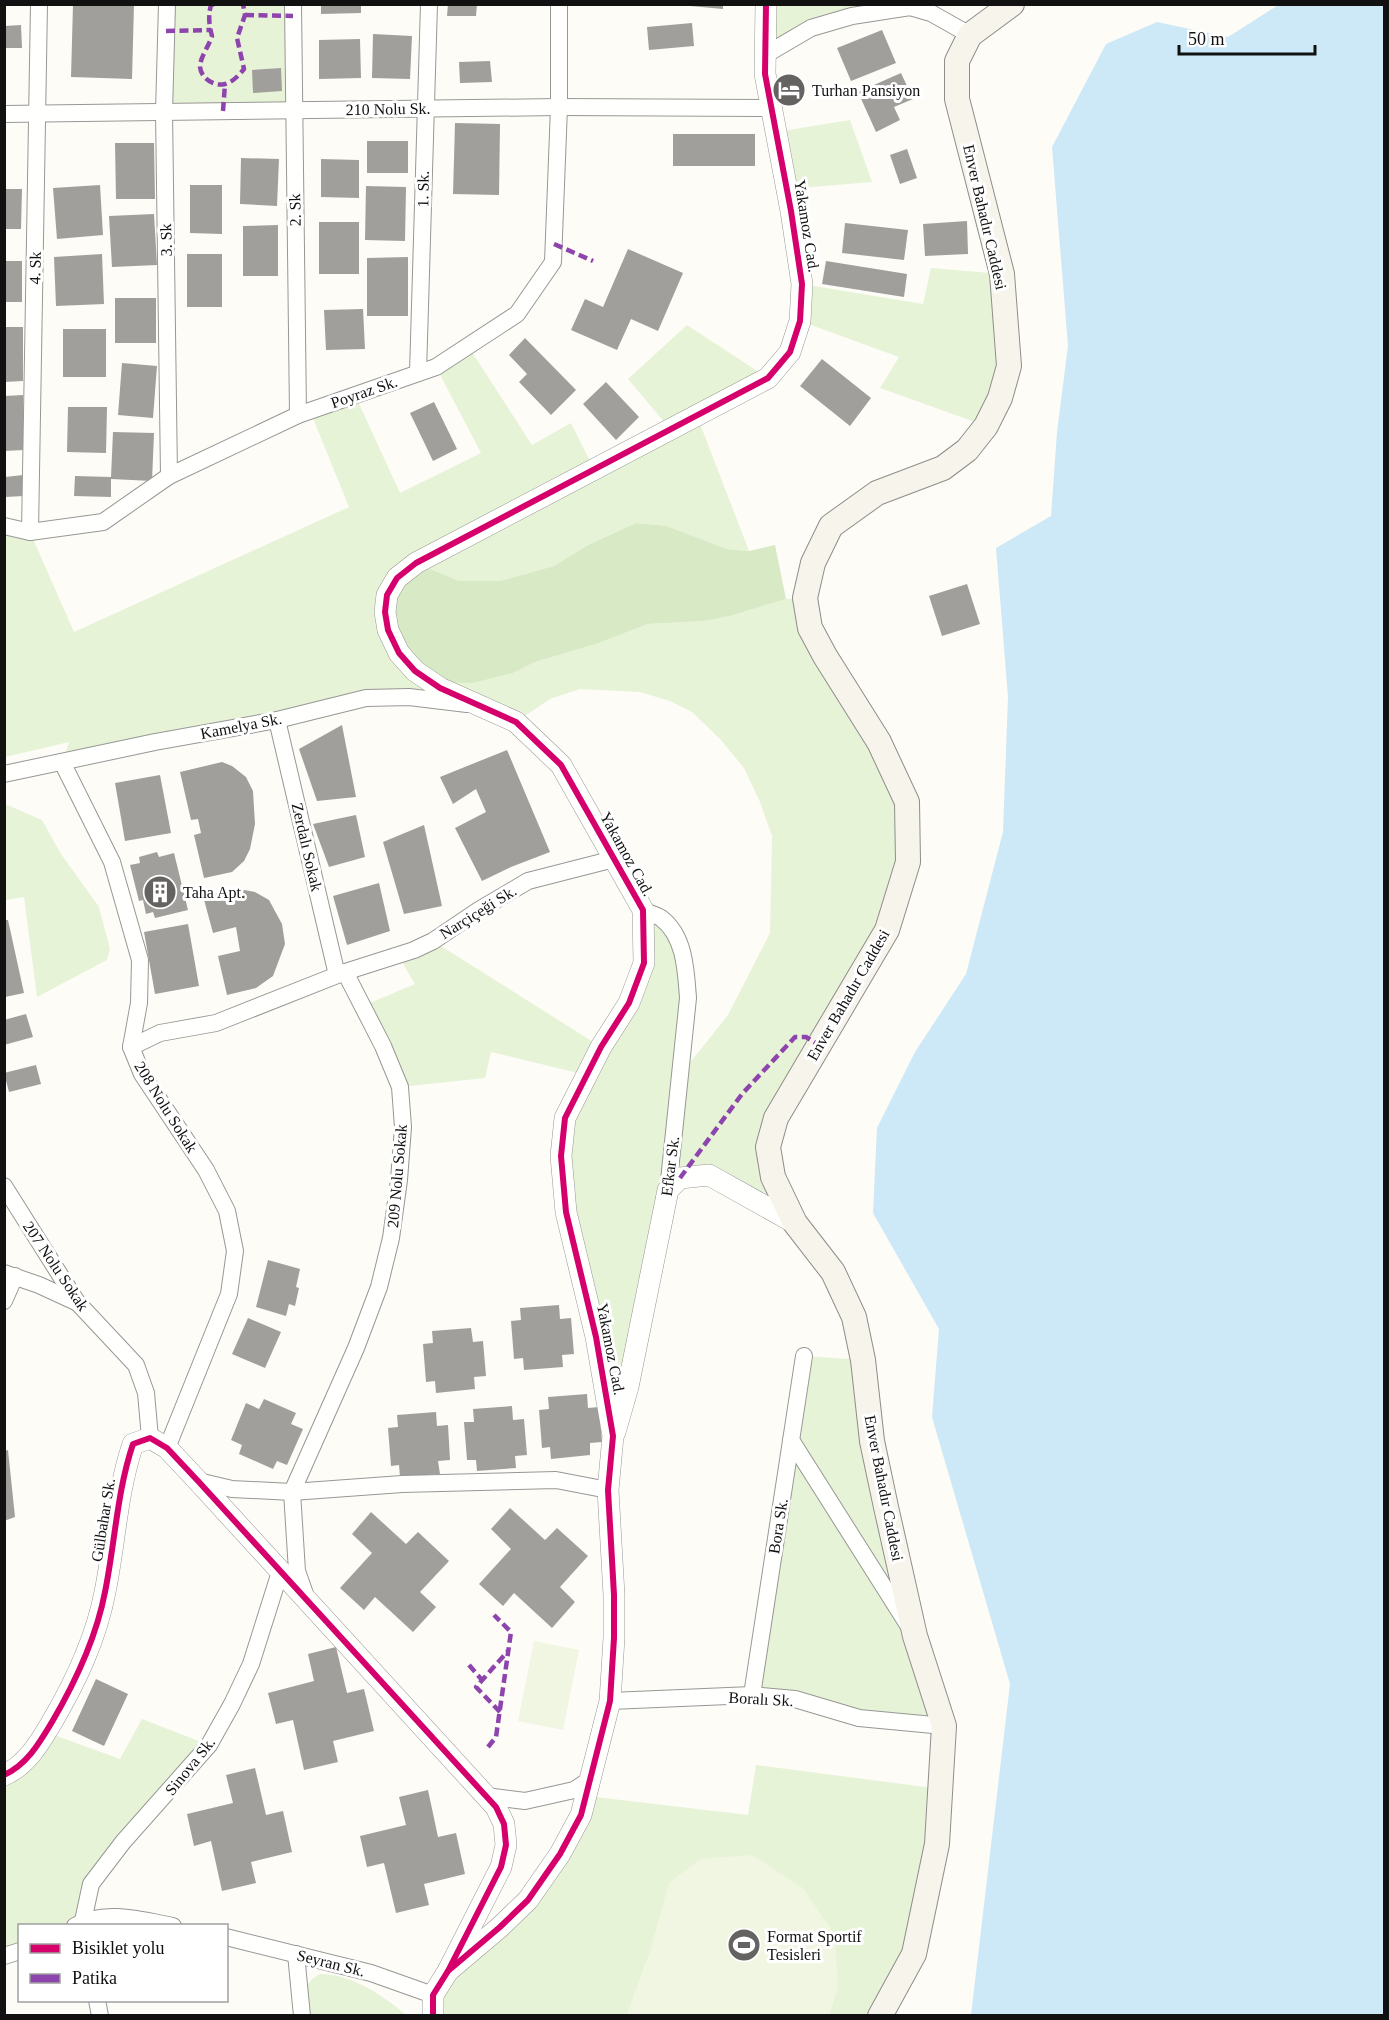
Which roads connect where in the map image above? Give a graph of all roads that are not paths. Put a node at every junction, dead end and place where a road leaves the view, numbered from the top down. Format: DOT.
graph roads {
  1 [pos="39,4"];
  2 [pos="167,4"];
  3 [pos="293,4"];
  4 [pos="429,4"];
  5 [pos="559,4"];
  6 [pos="766,4"];
  7 [pos="1012,4"];
  8 [pos="970,35"];
  9 [pos="765,55"];
  10 [pos="559,107"];
  11 [pos="425,108"];
  12 [pos="771,108"];
  13 [pos="293,110"];
  14 [pos="164,112"];
  15 [pos="4,114"];
  16 [pos="38,114"];
  17 [pos="418,373"];
  18 [pos="298,415"];
  19 [pos="170,476"];
  20 [pos="4,526"];
  21 [pos="30,532"];
  22 [pos="480,705"];
  23 [pos="277,720"];
  24 [pos="62,762"];
  25 [pos="4,774"];
  26 [pos="614,859"];
  27 [pos="643,910"];
  28 [pos="341,973"];
  29 [pos="131,1047"];
  30 [pos="4,1186"];
  31 [pos="668,1190"];
  32 [pos="795,1223"];
  33 [pos="10,1275"];
  34 [pos="4,1301"];
  35 [pos="77,1302"];
  36 [pos="804,1356"];
  37 [pos="614,1436"];
  38 [pos="791,1440"];
  39 [pos="158,1443"];
  40 [pos="198,1481"];
  41 [pos="608,1490"];
  42 [pos="292,1492"];
  43 [pos="280,1572"];
  44 [pos="307,1600"];
  45 [pos="915,1636"];
  46 [pos="752,1695"];
  47 [pos="610,1701"];
  48 [pos="944,1725"];
  49 [pos="4,1775"];
  50 [pos="591,1779"];
  51 [pos="486,1796"];
  52 [pos="81,1924"];
  53 [pos="163,1924"];
  54 [pos="228,1937"];
  55 [pos="296,1954"];
  56 [pos="448,1971"];
  57 [pos="433,2005"];
  58 [pos="302,2016"];
  59 [pos="880,2016"];
  1 -- 16 [label="street, 4. Sk"];
  2 -- 14 [label="street, 3. Sk"];
  3 -- 13 [label="street, 2. Sk"];
  4 -- 11 [label="street, 1. Sk."];
  5 -- 10 [label="street, Poyraz Sk."];
  6 -- 9 [label="street, Yakamoz Cad."];
  7 -- 8 [label="main road, Enver Bahadır Caddesi"];
  8 -- 9 [label="street"];
  8 -- 32 [label="main road, Enver Bahadır Caddesi"];
  9 -- 12 [label="street, Yakamoz Cad."];
  10 -- 11 [label="street, 210 Nolu Sk."];
  10 -- 12 [label="street, 210 Nolu Sk."];
  10 -- 17 [label="street, Poyraz Sk."];
  11 -- 13 [label="street, 210 Nolu Sk."];
  11 -- 17 [label="street, 1. Sk."];
  12 -- 22 [label="street, Yakamoz Cad."];
  13 -- 14 [label="street, 210 Nolu Sk."];
  13 -- 18 [label="street, 2. Sk"];
  14 -- 16 [label="street, 210 Nolu Sk."];
  14 -- 19 [label="street, 3. Sk"];
  15 -- 16 [label="street, 210 Nolu Sk."];
  16 -- 21 [label="street, 4. Sk"];
  17 -- 18 [label="street, Poyraz Sk."];
  18 -- 19 [label="street, Poyraz Sk."];
  19 -- 21 [label="street, Poyraz Sk."];
  20 -- 21 [label="street, Poyraz Sk."];
  22 -- 23 [label="street, Kamelya Sk."];
  22 -- 26 [label="street, Yakamoz Cad."];
  23 -- 24 [label="street, Kamelya Sk."];
  23 -- 28 [label="street, Zerdalı Sokak"];
  24 -- 25 [label="street, Kamelya Sk."];
  24 -- 29 [label="street, 208 Nolu Sokak"];
  26 -- 27 [label="street, Yakamoz Cad."];
  26 -- 28 [label="street, Narçiçeği Sk."];
  27 -- 31 [label="street, Efkar Sk."];
  27 -- 37 [label="street, Yakamoz Cad."];
  28 -- 29 [label="street"];
  28 -- 42 [label="street, 209 Nolu Sokak"];
  29 -- 39 [label="street, 208 Nolu Sokak"];
  30 -- 35 [label="street, 207 Nolu Sokak"];
  31 -- 32 [label="street"];
  31 -- 37 [label="street, Efkar Sk."];
  32 -- 45 [label="main road, Enver Bahadır Caddesi"];
  33 -- 34 [label="street"];
  33 -- 35 [label="street"];
  35 -- 39 [label="street, 207 Nolu Sokak"];
  36 -- 38 [label="street, Bora Sk."];
  37 -- 41 [label="street, Yakamoz Cad."];
  38 -- 45 [label="street"];
  38 -- 46 [label="street, Bora Sk."];
  39 -- 40 [label="street"];
  39 -- 49 [label="street, Gülbahar Sk."];
  40 -- 42 [label="street"];
  40 -- 43 [label="street"];
  41 -- 42 [label="street"];
  41 -- 47 [label="street, Yakamoz Cad."];
  42 -- 44 [label="street"];
  43 -- 44 [label="street"];
  43 -- 52 [label="street, Sinova Sk."];
  44 -- 51 [label="street"];
  45 -- 48 [label="main road, Enver Bahadır Caddesi"];
  46 -- 47 [label="street, Boralı Sk."];
  46 -- 48 [label="street, Boralı Sk."];
  47 -- 50 [label="street, Yakamoz Cad."];
  48 -- 59 [label="main road, Enver Bahadır Caddesi"];
  50 -- 51 [label="street"];
  50 -- 56 [label="street, Yakamoz Cad."];
  51 -- 56 [label="street"];
  52 -- 53 [label="street"];
  54 -- 55 [label="street, Seyran Sk."];
  55 -- 57 [label="street, Seyran Sk."];
  55 -- 58 [label="street"];
  56 -- 57 [label="street"];
}
